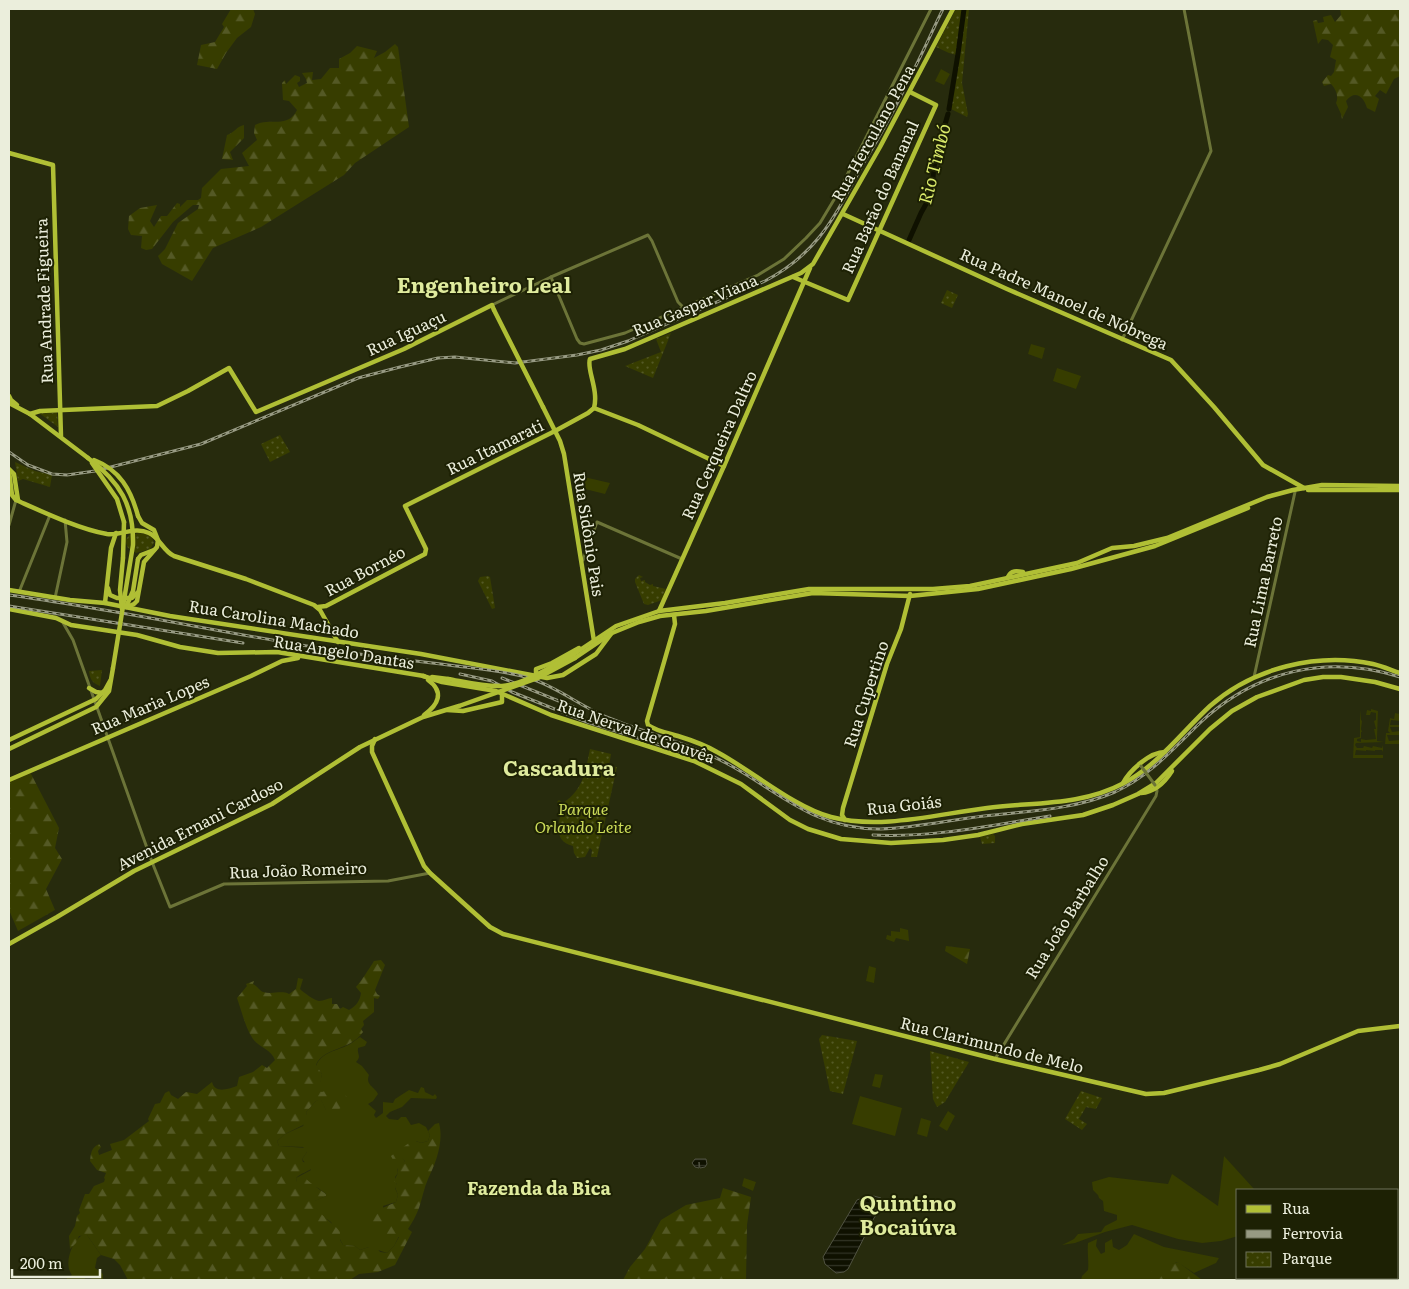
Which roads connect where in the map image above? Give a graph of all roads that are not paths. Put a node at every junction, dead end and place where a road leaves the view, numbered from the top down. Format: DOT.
graph roads {
  1 [pos="931,9"];
  2 [pos="953,9"];
  3 [pos="1184,9"];
  4 [pos="910,92"];
  5 [pos="9,154"];
  6 [pos="843,214"];
  7 [pos="879,230"];
  8 [pos="810,266"];
  9 [pos="551,277"];
  10 [pos="792,277"];
  11 [pos="804,281"];
  12 [pos="677,300"];
  13 [pos="493,307"];
  14 [pos="683,307"];
  15 [pos="674,312"];
  16 [pos="1122,340"];
  17 [pos="9,396"];
  18 [pos="9,403"];
  19 [pos="594,408"];
  20 [pos="24,410"];
  21 [pos="60,410"];
  22 [pos="30,414"];
  23 [pos="555,431"];
  24 [pos="61,436"];
  25 [pos="88,458"];
  26 [pos="724,466"];
  27 [pos="9,470"];
  28 [pos="1293,482"];
  29 [pos="1400,488"];
  30 [pos="1306,489"];
  31 [pos="1294,491"];
  32 [pos="17,501"];
  33 [pos="50,514"];
  34 [pos="10,519"];
  35 [pos="65,520"];
  36 [pos="9,525"];
  37 [pos="124,531"];
  38 [pos="116,534"];
  39 [pos="158,540"];
  40 [pos="157,548"];
  41 [pos="1108,549"];
  42 [pos="425,554"];
  43 [pos="682,559"];
  44 [pos="1109,559"];
  45 [pos="582,568"];
  46 [pos="1030,572"];
  47 [pos="1008,577"];
  48 [pos="107,587"];
  49 [pos="907,589"];
  50 [pos="9,590"];
  51 [pos="19,592"];
  52 [pos="138,592"];
  53 [pos="910,596"];
  54 [pos="55,598"];
  55 [pos="663,602"];
  56 [pos="106,603"];
  57 [pos="316,606"];
  58 [pos="126,607"];
  59 [pos="672,609"];
  60 [pos="9,610"];
  61 [pos="659,611"];
  62 [pos="123,613"];
  63 [pos="674,615"];
  64 [pos="653,618"];
  65 [pos="61,620"];
  66 [pos="612,633"];
  67 [pos="338,642"];
  68 [pos="593,642"];
  69 [pos="574,656"];
  70 [pos="302,658"];
  71 [pos="1400,673"];
  72 [pos="112,675"];
  73 [pos="423,676"];
  74 [pos="536,676"];
  75 [pos="1254,677"];
  76 [pos="89,688"];
  77 [pos="1400,689"];
  78 [pos="103,693"];
  79 [pos="502,694"];
  80 [pos="94,700"];
  81 [pos="82,706"];
  82 [pos="96,707"];
  83 [pos="446,710"];
  84 [pos="86,712"];
  85 [pos="416,720"];
  86 [pos="108,736"];
  87 [pos="9,740"];
  88 [pos="375,740"];
  89 [pos="360,748"];
  90 [pos="9,749"];
  91 [pos="372,752"];
  92 [pos="1165,752"];
  93 [pos="1177,764"];
  94 [pos="1140,766"];
  95 [pos="9,780"];
  96 [pos="1123,784"];
  97 [pos="1156,786"];
  98 [pos="1138,794"];
  99 [pos="843,808"];
  100 [pos="834,818"];
  101 [pos="845,820"];
  102 [pos="152,862"];
  103 [pos="430,873"];
  104 [pos="9,944"];
  105 [pos="1400,1026"];
  106 [pos="995,1059"];
  1 -- 14 [label="street"];
  2 -- 4 [label="main road, Rua Herculano Pena"];
  3 -- 16 [label="street"];
  4 -- 6 [label="main road, Rua Herculano Pena"];
  4 -- 7 [label="main road, Rua Barão do Bananal"];
  5 -- 21 [label="main road, Rua Andrade Figueira"];
  6 -- 7 [label="main road, Rua Padre Manoel de Nóbrega"];
  6 -- 8 [label="main road, Rua Herculano Pena"];
  7 -- 11 [label="main road, Rua Barão do Bananal"];
  7 -- 16 [label="main road, Rua Padre Manoel de Nóbrega"];
  8 -- 10 [label="main road, Rua Gaspar Viana"];
  8 -- 11 [label="main road, Rua Cerqueira Daltro"];
  9 -- 12 [label="street, Rua Iguaçu"];
  9 -- 13 [label="street, Rua Iguaçu"];
  9 -- 15 [label="street"];
  10 -- 11 [label="main road"];
  10 -- 19 [label="main road, Rua Gaspar Viana"];
  11 -- 26 [label="main road, Rua Cerqueira Daltro"];
  12 -- 14 [label="street"];
  12 -- 15 [label="street"];
  13 -- 21 [label="main road, Rua Iguaçu"];
  13 -- 23 [label="main road, Rua Sidônio Pais, bridge"];
  14 -- 15 [label="street"];
  16 -- 28 [label="main road, Rua Padre Manoel de Nóbrega"];
  17 -- 20 [label="main road"];
  18 -- 20 [label="main road"];
  19 -- 23 [label="main road, Rua Itamarati"];
  19 -- 26 [label="main road"];
  20 -- 22 [label="main road"];
  21 -- 22 [label="main road"];
  21 -- 24 [label="main road, Rua Andrade Figueira"];
  22 -- 24 [label="main road"];
  23 -- 42 [label="main road, Rua Itamarati"];
  23 -- 45 [label="main road, Rua Sidônio Pais"];
  24 -- 25 [label="main road"];
  25 -- 37 [label="main road, bridge"];
  25 -- 39 [label="main road, bridge"];
  25 -- 62 [label="main road, bridge"];
  26 -- 43 [label="main road, Rua Cerqueira Daltro"];
  27 -- 32 [label="main road"];
  28 -- 30 [label="main road, Rua Padre Manoel de Nóbrega"];
  28 -- 31 [label="main road"];
  29 -- 30 [label="main road"];
  30 -- 31 [label="main road"];
  31 -- 41 [label="main road"];
  31 -- 44 [label="main road"];
  31 -- 75 [label="street, Rua Lima Barreto"];
  32 -- 33 [label="main road"];
  32 -- 34 [label="street"];
  33 -- 35 [label="main road"];
  33 -- 51 [label="street"];
  34 -- 36 [label="street"];
  35 -- 38 [label="main road"];
  35 -- 54 [label="street"];
  37 -- 38 [label="main road"];
  37 -- 39 [label="main road"];
  37 -- 62 [label="main road, bridge"];
  38 -- 48 [label="main road"];
  39 -- 40 [label="main road"];
  39 -- 57 [label="main road"];
  40 -- 52 [label="main road"];
  40 -- 62 [label="main road, bridge"];
  41 -- 44 [label="main road"];
  41 -- 46 [label="main road"];
  42 -- 57 [label="main road, Rua Bornéo"];
  43 -- 45 [label="street"];
  43 -- 55 [label="main road, Rua Cerqueira Daltro"];
  44 -- 53 [label="main road"];
  45 -- 68 [label="main road, Rua Sidônio Pais"];
  46 -- 47 [label="main road"];
  46 -- 49 [label="main road"];
  48 -- 52 [label="main road"];
  48 -- 56 [label="main road"];
  49 -- 53 [label="main road"];
  49 -- 59 [label="main road"];
  50 -- 51 [label="main road, Rua Carolina Machado"];
  51 -- 54 [label="main road, Rua Carolina Machado"];
  52 -- 58 [label="main road"];
  53 -- 63 [label="main road"];
  53 -- 99 [label="main road, Rua Cupertino"];
  54 -- 56 [label="main road, Rua Carolina Machado"];
  55 -- 59 [label="main road"];
  55 -- 61 [label="main road, Rua Cerqueira Daltro"];
  56 -- 58 [label="main road, Rua Carolina Machado"];
  57 -- 67 [label="main road"];
  58 -- 67 [label="main road, Rua Carolina Machado"];
  59 -- 61 [label="main road"];
  60 -- 65 [label="main road, Rua Angelo Dantas"];
  61 -- 64 [label="main road, Rua Cerqueira Daltro"];
  61 -- 68 [label="main road"];
  62 -- 72 [label="main road, bridge"];
  63 -- 64 [label="main road"];
  63 -- 100 [label="main road, Rua Goiás"];
  64 -- 66 [label="main road"];
  65 -- 70 [label="main road, Rua Angelo Dantas"];
  65 -- 76 [label="street"];
  66 -- 69 [label="main road"];
  66 -- 74 [label="main road, Rua Carolina Machado"];
  67 -- 74 [label="main road, Rua Carolina Machado"];
  68 -- 69 [label="main road"];
  68 -- 74 [label="main road"];
  69 -- 73 [label="main road, Rua Angelo Dantas, bridge"];
  69 -- 83 [label="main road, Avenida Ernani Cardoso, bridge"];
  70 -- 73 [label="main road, Rua Angelo Dantas"];
  70 -- 86 [label="main road, Rua Maria Lopes"];
  71 -- 75 [label="main road, Rua Goiás"];
  72 -- 78 [label="main road"];
  72 -- 82 [label="main road"];
  73 -- 79 [label="main road, Rua Nerval de Gouvêa"];
  73 -- 85 [label="main road"];
  75 -- 92 [label="main road, Rua Goiás"];
  76 -- 78 [label="main road"];
  76 -- 80 [label="street"];
  77 -- 93 [label="main road"];
  78 -- 80 [label="main road"];
  79 -- 83 [label="main road"];
  79 -- 98 [label="main road, Rua Nerval de Gouvêa"];
  80 -- 81 [label="main road"];
  80 -- 82 [label="street"];
  81 -- 84 [label="main road"];
  81 -- 87 [label="main road"];
  82 -- 84 [label="main road"];
  82 -- 86 [label="street"];
  83 -- 85 [label="main road, Avenida Ernani Cardoso"];
  84 -- 90 [label="main road"];
  85 -- 88 [label="main road, Avenida Ernani Cardoso"];
  86 -- 95 [label="main road, Rua Maria Lopes"];
  86 -- 102 [label="street"];
  88 -- 89 [label="main road, Avenida Ernani Cardoso"];
  88 -- 91 [label="main road"];
  89 -- 91 [label="main road"];
  89 -- 102 [label="main road, Avenida Ernani Cardoso"];
  91 -- 103 [label="main road, Rua Clarimundo de Melo"];
  92 -- 94 [label="main road, Rua Goiás"];
  92 -- 96 [label="main road, Rua Goiás"];
  93 -- 97 [label="main road"];
  93 -- 98 [label="main road"];
  94 -- 96 [label="main road, Rua Goiás"];
  94 -- 97 [label="street, bridge"];
  96 -- 101 [label="main road, Rua Goiás"];
  97 -- 98 [label="main road"];
  97 -- 106 [label="street, Rua João Barbalho"];
  99 -- 100 [label="main road, Rua Cupertino"];
  99 -- 101 [label="main road, Rua Cupertino"];
  100 -- 101 [label="main road, Rua Goiás"];
  102 -- 103 [label="street, Rua João Romeiro"];
  102 -- 104 [label="main road, Avenida Ernani Cardoso"];
  103 -- 106 [label="main road, Rua Clarimundo de Melo"];
  105 -- 106 [label="main road, Rua Clarimundo de Melo"];
}
